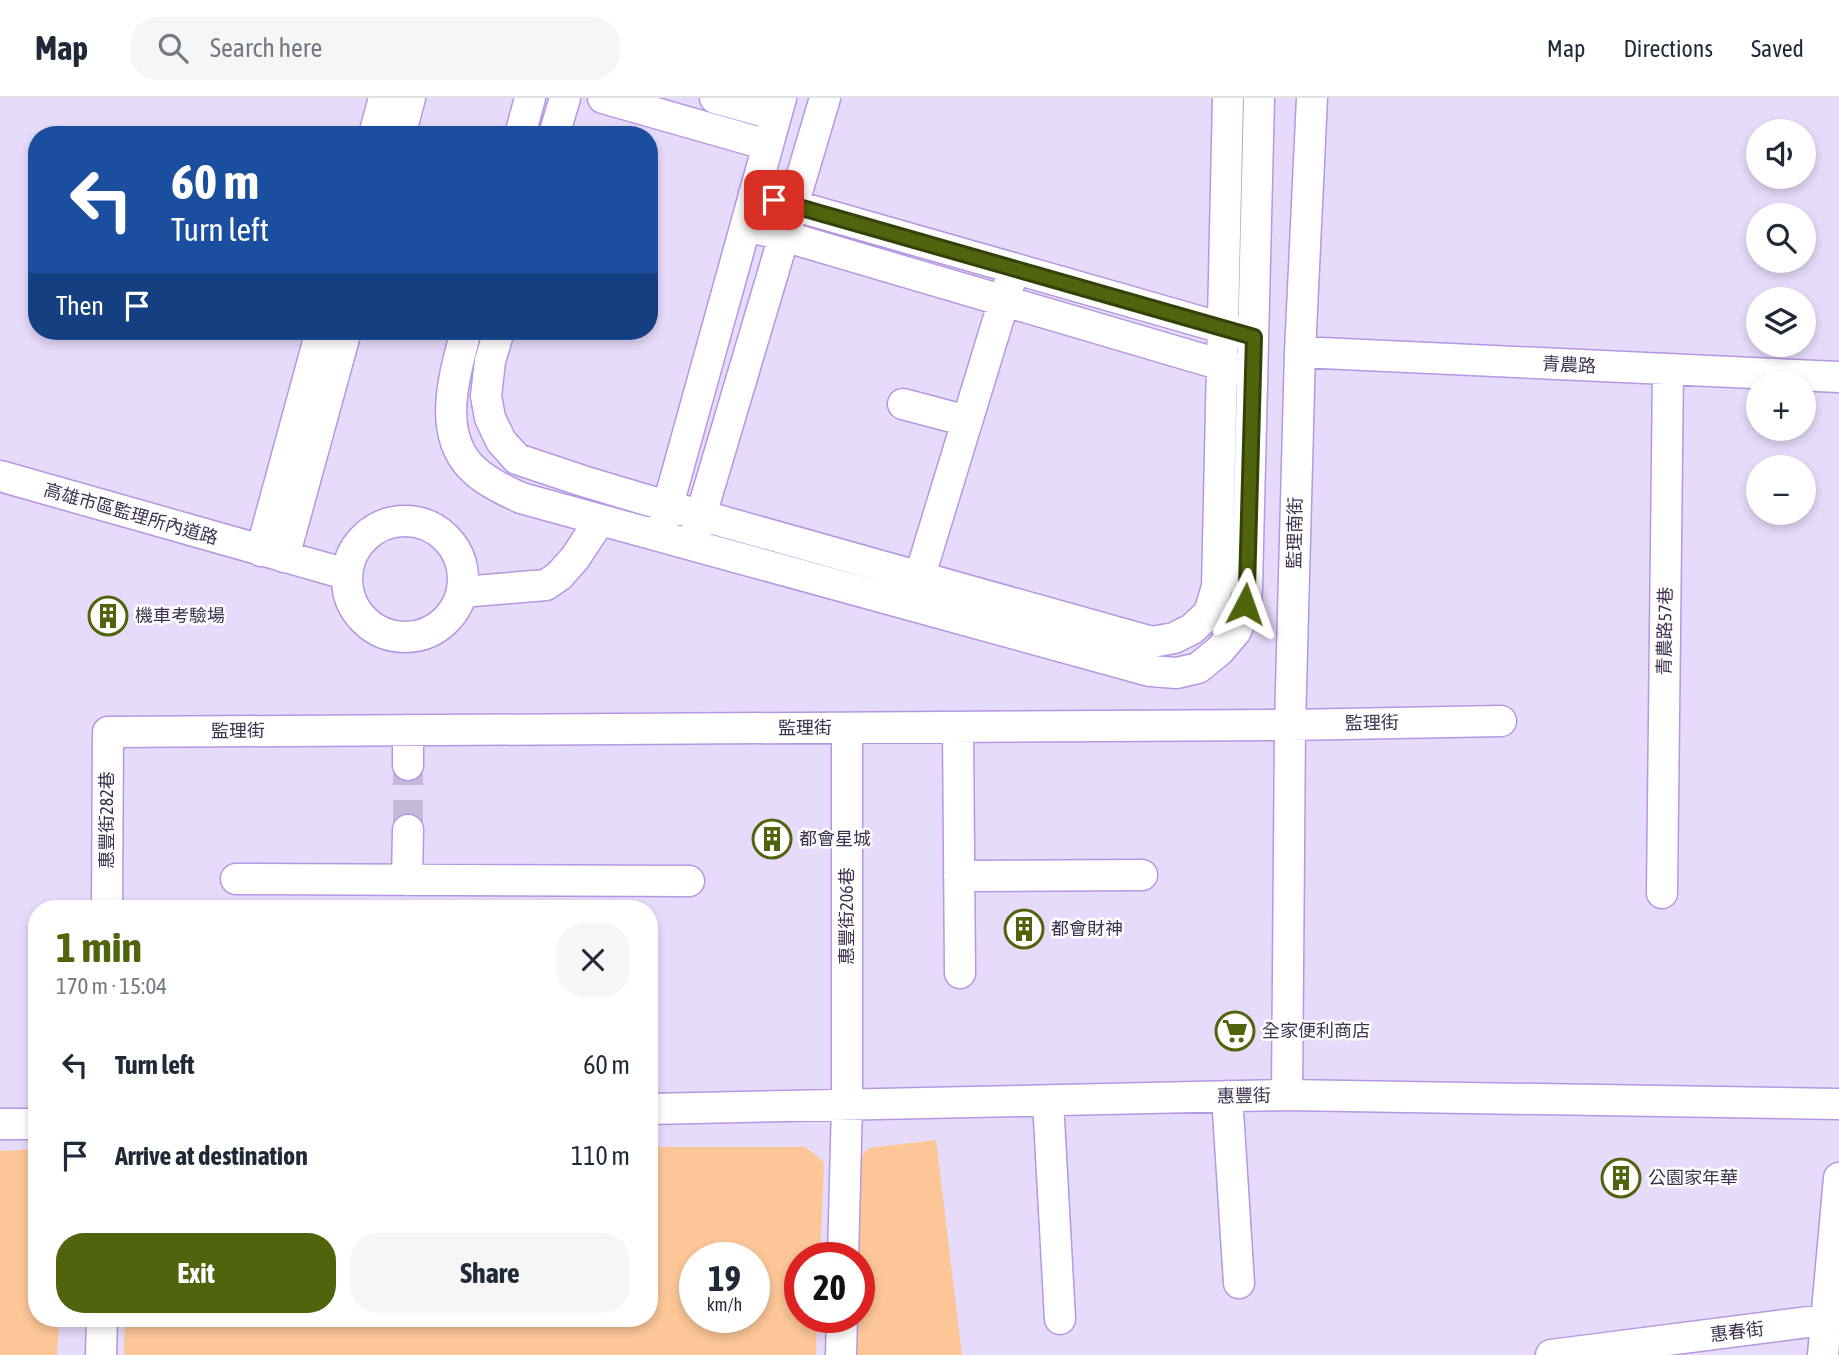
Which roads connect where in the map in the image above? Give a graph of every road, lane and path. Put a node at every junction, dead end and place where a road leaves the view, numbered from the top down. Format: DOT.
graph roads {
  1 [pos="384,98"];
  2 [pos="397,98"];
  3 [pos="410,98"];
  4 [pos="530,98"];
  5 [pos="565,98"];
  6 [pos="603,98"];
  7 [pos="715,98"];
  8 [pos="825,98"];
  9 [pos="1228,98"];
  10 [pos="1259,98"];
  11 [pos="1312,98"];
  12 [pos="778,106"];
  13 [pos="376,126"];
  14 [pos="389,126"];
  15 [pos="402,126"];
  16 [pos="522,126"];
  17 [pos="557,126"];
  18 [pos="768,145"];
  19 [pos="754,194"];
  20 [pos="793,205"];
  21 [pos="746,225"];
  22 [pos="784,236"];
  23 [pos="1014,269"];
  24 [pos="1004,301"];
  25 [pos="1223,328"];
  26 [pos="1254,337"];
  27 [pos="319,340"];
  28 [pos="332,340"];
  29 [pos="343,340"];
  30 [pos="464,340"];
  31 [pos="496,340"];
  32 [pos="1300,352"];
  33 [pos="1668,369"];
  34 [pos="1252,374"];
  35 [pos="1222,376"];
  36 [pos="1839,377"];
  37 [pos="902,404"];
  38 [pos="967,421"];
  39 [pos="0,476"];
  40 [pos="668,505"];
  41 [pos="701,514"];
  42 [pos="600,520"];
  43 [pos="660,536"];
  44 [pos="692,545"];
  45 [pos="273,554"];
  46 [pos="346,574"];
  47 [pos="920,577"];
  48 [pos="462,592"];
  49 [pos="911,606"];
  50 [pos="1501,721"];
  51 [pos="1290,725"];
  52 [pos="958,727"];
  53 [pos="847,728"];
  54 [pos="408,730"];
  55 [pos="108,732"];
  56 [pos="408,765"];
  57 [pos="408,830"];
  58 [pos="1142,875"];
  59 [pos="959,876"];
  60 [pos="236,879"];
  61 [pos="407,880"];
  62 [pos="689,881"];
  63 [pos="1662,893"];
  64 [pos="107,900"];
  65 [pos="960,973"];
  66 [pos="1287,1095"];
  67 [pos="1227,1096"];
  68 [pos="1048,1101"];
  69 [pos="1839,1104"];
  70 [pos="847,1105"];
  71 [pos="658,1109"];
  72 [pos="0,1124"];
  73 [pos="28,1124"];
  74 [pos="1839,1178"];
  75 [pos="843,1242"];
  76 [pos="1239,1283"];
  77 [pos="1060,1319"];
  78 [pos="1833,1319"];
  79 [pos="102,1327"];
  80 [pos="842,1333"];
  81 [pos="101,1355"];
  82 [pos="841,1355"];
  83 [pos="1551,1355"];
  84 [pos="1823,1355"];
  1 -- 13 [label="street"];
  2 -- 14 [label="street"];
  3 -- 15 [label="street"];
  4 -- 16 [label="street"];
  5 -- 17 [label="street"];
  6 -- 18 [label="street"];
  7 -- 12 [label="street"];
  8 -- 20 [label="street"];
  9 -- 25 [label="street"];
  10 -- 26 [label="street"];
  11 -- 32 [label="street, 監理南街"];
  12 -- 18 [label="street"];
  18 -- 19 [label="street"];
  19 -- 20 [label="street"];
  19 -- 21 [label="street"];
  20 -- 22 [label="street"];
  20 -- 23 [label="street"];
  21 -- 22 [label="street"];
  21 -- 40 [label="street"];
  22 -- 24 [label="street"];
  22 -- 41 [label="street"];
  23 -- 24 [label="street"];
  23 -- 25 [label="street"];
  24 -- 35 [label="street"];
  24 -- 38 [label="street"];
  25 -- 26 [label="street"];
  25 -- 35 [label="street"];
  26 -- 34 [label="street"];
  27 -- 45 [label="street"];
  28 -- 45 [label="street"];
  29 -- 45 [label="street"];
  30 -- 42 [label="street"];
  31 -- 40 [label="street"];
  32 -- 33 [label="street, 青農路"];
  32 -- 51 [label="street, 監理南街"];
  33 -- 36 [label="street, 青農路"];
  33 -- 63 [label="street, 青農路57巷"];
  34 -- 35 [label="street"];
  34 -- 49 [label="street"];
  35 -- 47 [label="street"];
  37 -- 38 [label="street"];
  38 -- 47 [label="street"];
  39 -- 45 [label="street, 高雄市區監理所內道路"];
  40 -- 41 [label="street"];
  40 -- 43 [label="street"];
  41 -- 44 [label="street"];
  41 -- 47 [label="street"];
  42 -- 43 [label="street"];
  42 -- 48 [label="street"];
  43 -- 44 [label="street"];
  44 -- 49 [label="street"];
  45 -- 46 [label="street, 高雄市區監理所內道路"];
  46 -- 48 [label="street"];
  46 -- 48 [label="street"];
  47 -- 49 [label="street"];
  50 -- 51 [label="street, 監理街"];
  51 -- 52 [label="street, 監理街"];
  51 -- 66 [label="street, 監理南街"];
  52 -- 53 [label="street, 監理街"];
  52 -- 59 [label="street"];
  53 -- 54 [label="street, 監理街"];
  53 -- 70 [label="street, 惠豐街206巷"];
  54 -- 55 [label="street, 監理街"];
  54 -- 56 [label="street"];
  55 -- 64 [label="street, 惠豐街282巷"];
  57 -- 61 [label="street"];
  58 -- 59 [label="street"];
  59 -- 65 [label="street"];
  60 -- 61 [label="street"];
  61 -- 62 [label="street"];
  66 -- 67 [label="street, 惠豐街"];
  66 -- 69 [label="street, 惠豐街"];
  67 -- 68 [label="street, 惠豐街"];
  67 -- 76 [label="street"];
  68 -- 70 [label="street, 惠豐街"];
  68 -- 77 [label="street"];
  70 -- 71 [label="street, 惠豐街"];
  70 -- 75 [label="street, 惠豐街206巷"];
  72 -- 73 [label="street"];
  74 -- 78 [label="street"];
  78 -- 83 [label="street, 惠春街"];
  78 -- 84 [label="street"];
  79 -- 81 [label="street"];
  80 -- 82 [label="street"];
}
